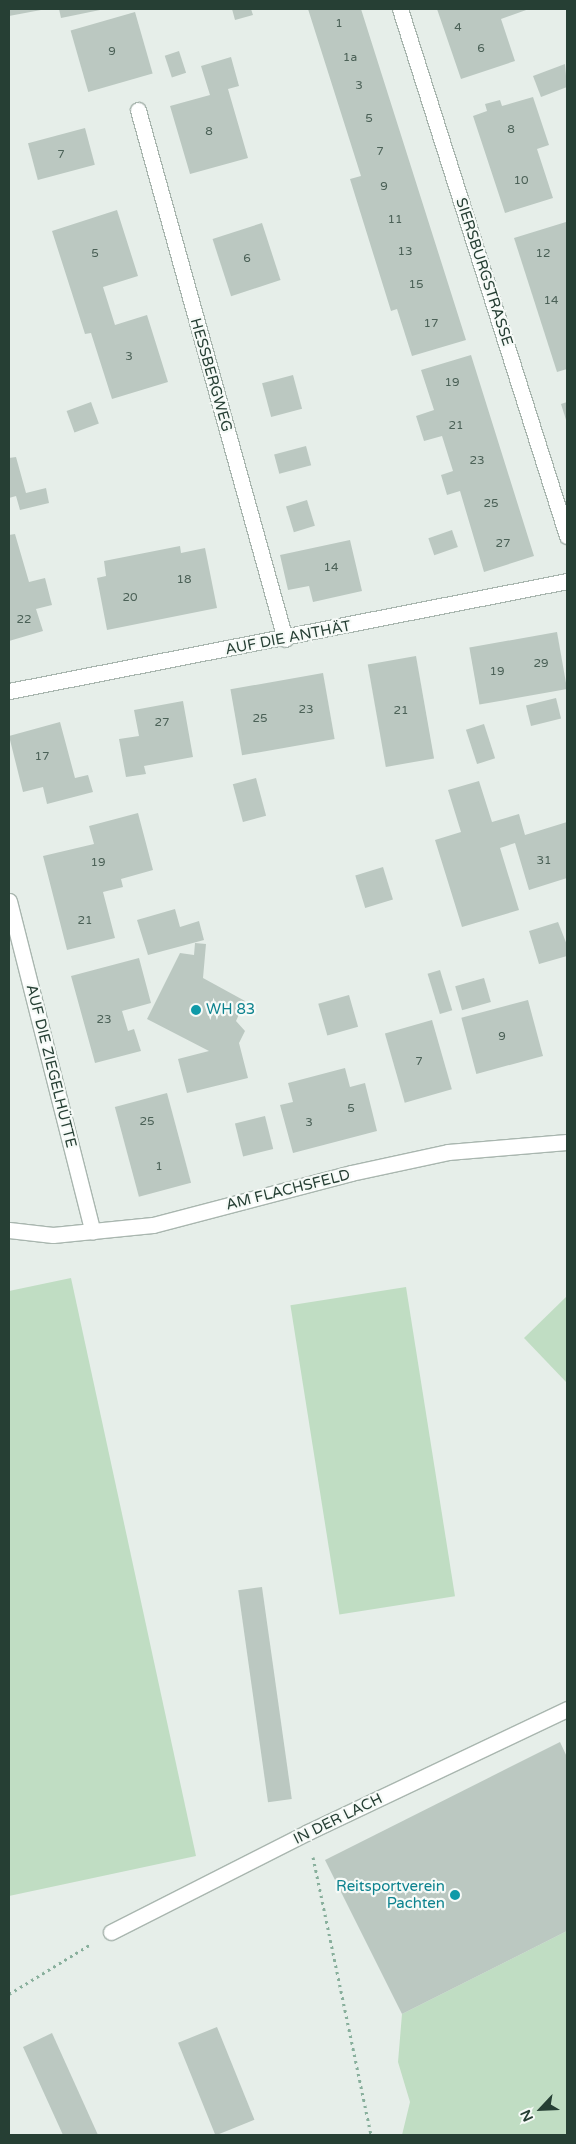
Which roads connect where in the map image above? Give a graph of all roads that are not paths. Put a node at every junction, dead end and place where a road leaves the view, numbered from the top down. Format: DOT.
graph roads {
  1 [pos="400,9"];
  2 [pos="138,110"];
  3 [pos="567,536"];
  4 [pos="567,581"];
  5 [pos="285,639"];
  6 [pos="9,691"];
  7 [pos="9,900"];
  8 [pos="567,1142"];
  9 [pos="9,1230"];
  10 [pos="93,1232"];
  11 [pos="567,1709"];
  12 [pos="111,1932"];
  1 -- 3 [label="street, SIERSBURGSTRASSE"];
  2 -- 5 [label="street, HESSBERGWEG"];
  4 -- 5 [label="street, AUF DIE ANTHÄT"];
  5 -- 6 [label="street, AUF DIE ANTHÄT"];
  7 -- 10 [label="street, AUF DIE ZIEGELHÜTTE"];
  8 -- 10 [label="street, AM FLACHSFELD"];
  9 -- 10 [label="street, AM FLACHSFELD"];
  11 -- 12 [label="street, IN DER LACH"];
}
